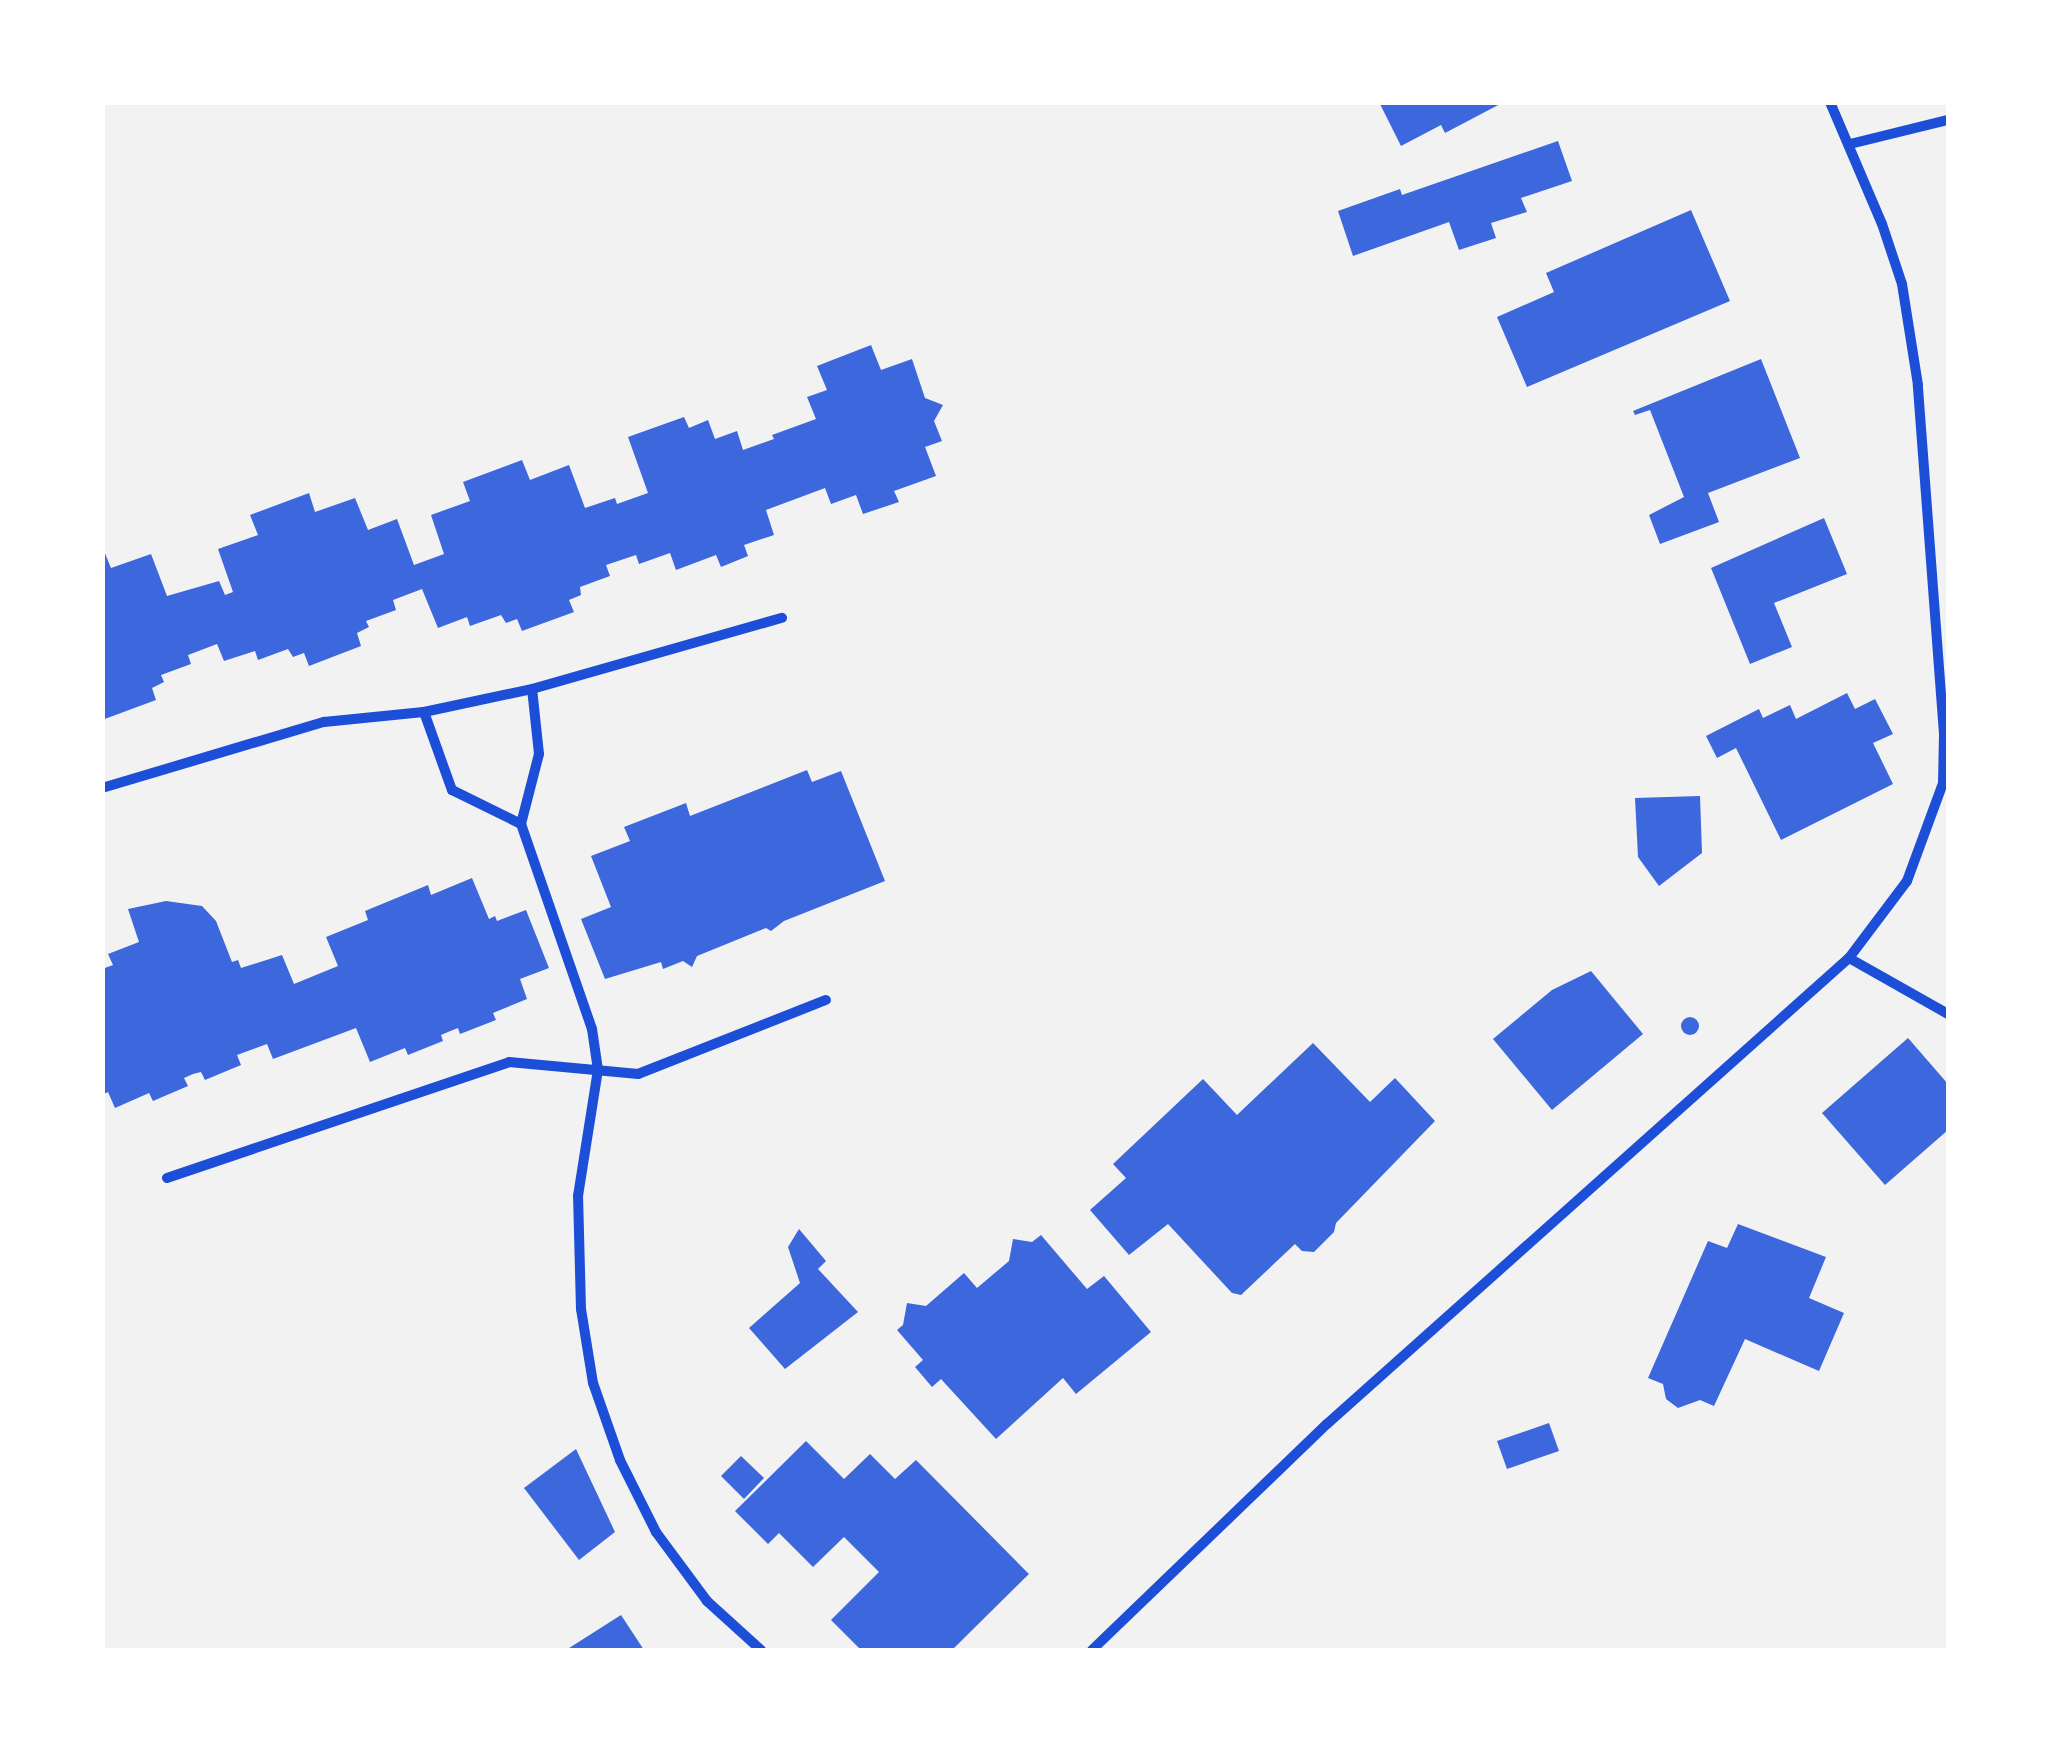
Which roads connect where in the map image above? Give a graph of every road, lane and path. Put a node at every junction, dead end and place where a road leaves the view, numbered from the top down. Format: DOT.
graph roads {
  1 [pos="1830,102"];
  2 [pos="1948,120"];
  3 [pos="1850,144"];
  4 [pos="782,618"];
  5 [pos="532,688"];
  6 [pos="424,712"];
  7 [pos="102,788"];
  8 [pos="521,824"];
  9 [pos="1849,958"];
  10 [pos="826,1000"];
  11 [pos="1948,1014"];
  12 [pos="598,1070"];
  13 [pos="167,1178"];
  14 [pos="761,1650"];
  15 [pos="1092,1650"];
  1 -- 3 [label="street"];
  2 -- 3 [label="street"];
  3 -- 9 [label="street"];
  4 -- 5 [label="street"];
  5 -- 6 [label="street"];
  5 -- 8 [label="street"];
  6 -- 7 [label="street"];
  6 -- 8 [label="street"];
  8 -- 12 [label="street"];
  9 -- 11 [label="street"];
  9 -- 15 [label="street"];
  10 -- 12 [label="street"];
  12 -- 13 [label="street"];
  12 -- 14 [label="street"];
}
